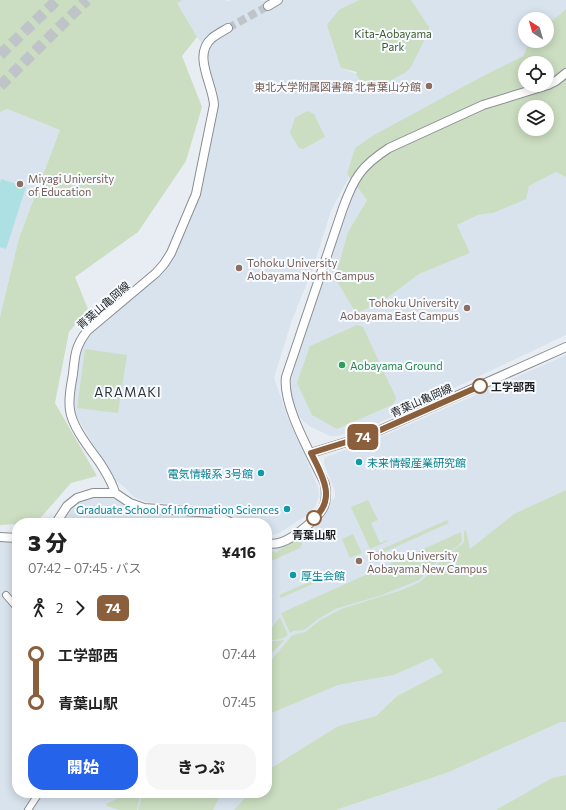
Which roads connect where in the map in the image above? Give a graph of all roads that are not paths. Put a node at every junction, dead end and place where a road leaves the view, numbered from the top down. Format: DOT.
graph roads {
  1 [pos="278,0"];
  2 [pos="268,6"];
  3 [pos="228,28"];
  4 [pos="566,73"];
  5 [pos="566,347"];
  6 [pos="311,453"];
  7 [pos="114,493"];
  8 [pos="60,518"];
  9 [pos="222,518"];
  10 [pos="0,537"];
  11 [pos="12,538"];
  12 [pos="272,543"];
  13 [pos="6,595"];
  14 [pos="12,602"];
  15 [pos="36,798"];
  16 [pos="28,810"];
  1 -- 2 [label="street"];
  3 -- 7 [label="street, 青葉山亀岡線"];
  4 -- 6 [label="street"];
  5 -- 6 [label="street, 青葉山亀岡線"];
  6 -- 12 [label="street"];
  7 -- 8 [label="street"];
  7 -- 9 [label="street"];
  10 -- 11 [label="street"];
  13 -- 14 [label="street"];
  15 -- 16 [label="street"];
}
